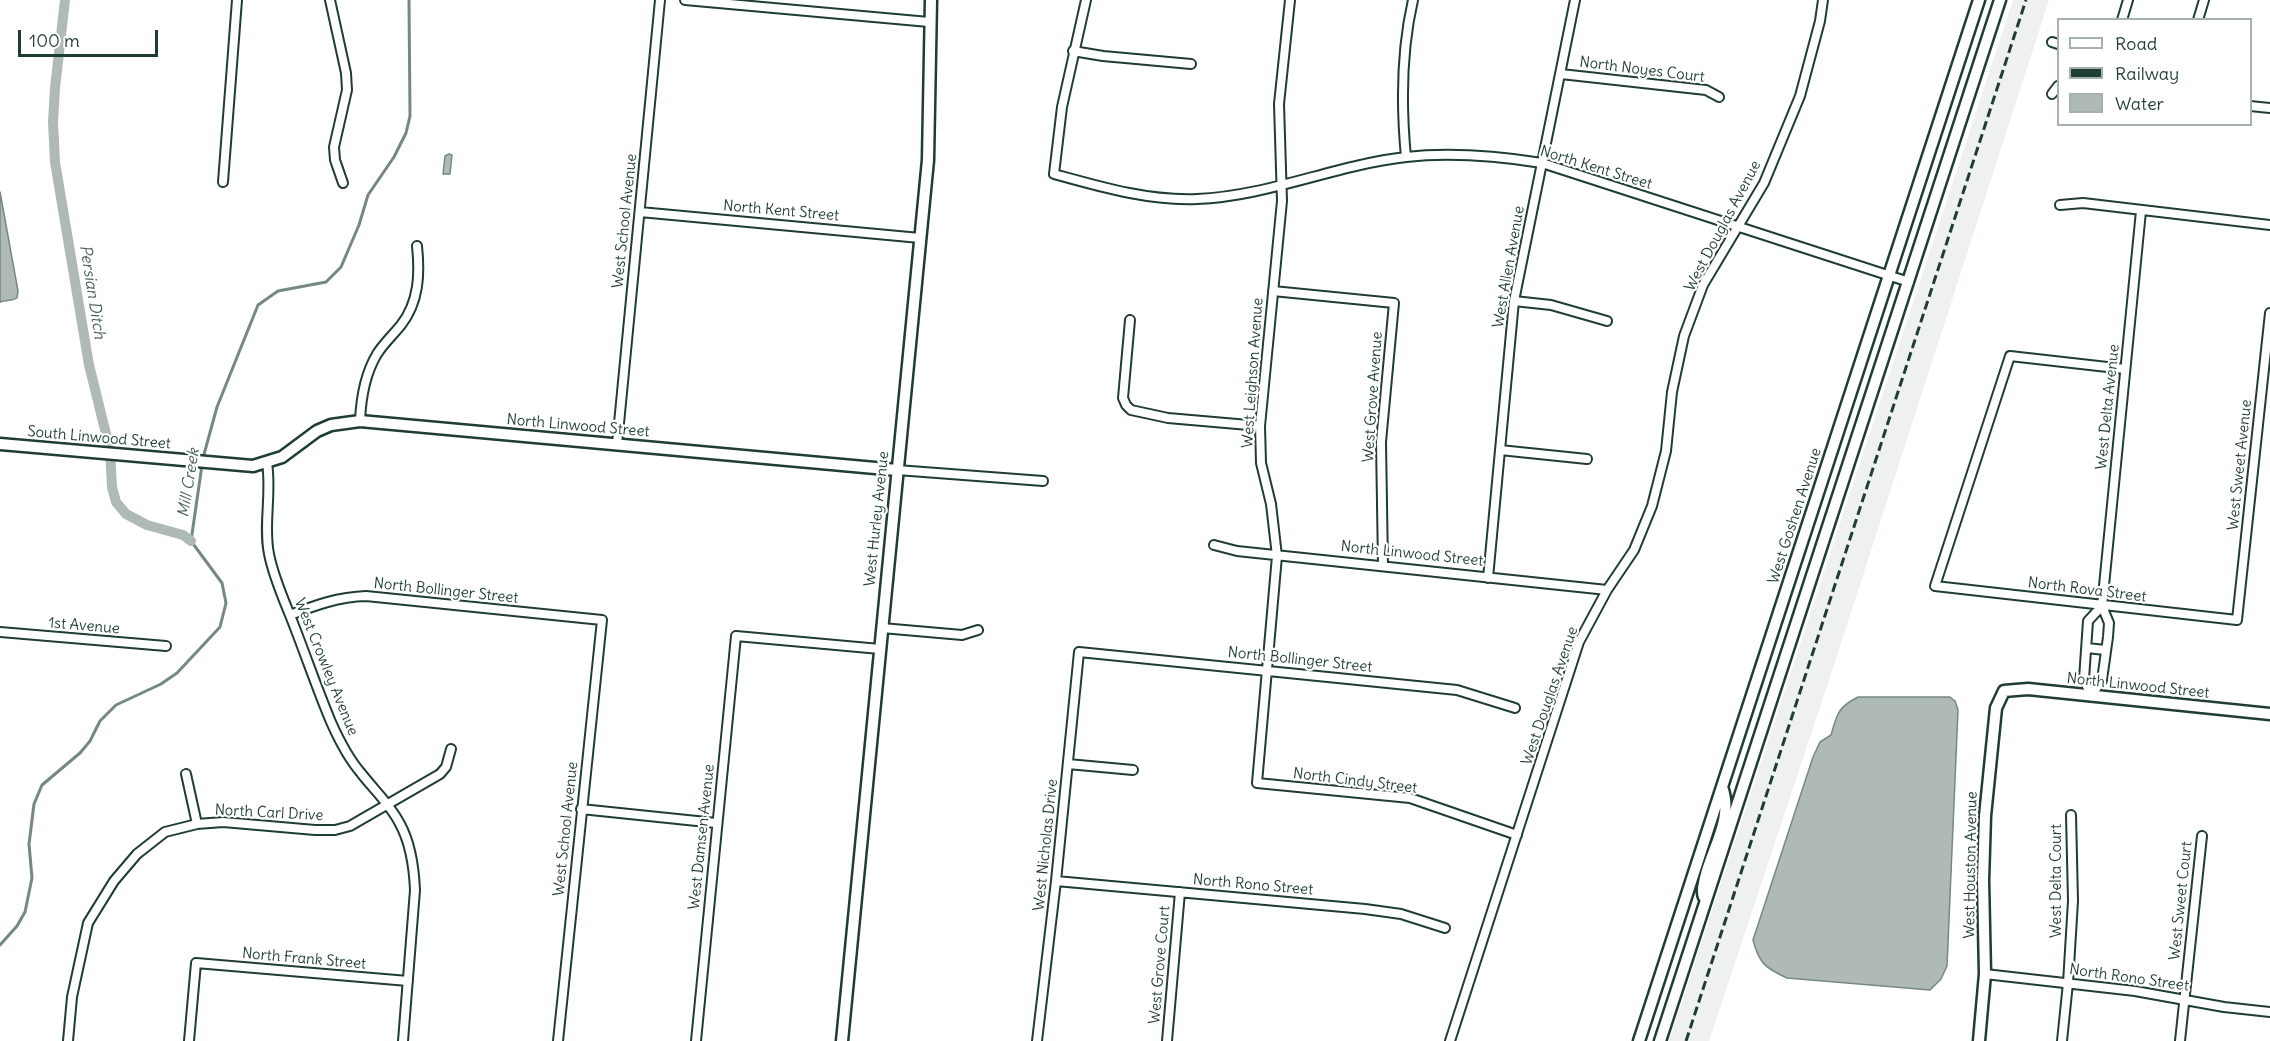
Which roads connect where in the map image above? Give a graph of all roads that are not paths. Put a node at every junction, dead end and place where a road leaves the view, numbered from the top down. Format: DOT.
graph roads {
  1 [pos="237,0"];
  2 [pos="330,0"];
  3 [pos="660,0"];
  4 [pos="686,0"];
  5 [pos="931,0"];
  6 [pos="1086,0"];
  7 [pos="1290,0"];
  8 [pos="1413,0"];
  9 [pos="1575,0"];
  10 [pos="1823,0"];
  11 [pos="1979,0"];
  12 [pos="2000,0"];
  13 [pos="2128,0"];
  14 [pos="2204,0"];
  15 [pos="2123,18"];
  16 [pos="2199,18"];
  17 [pos="929,22"];
  18 [pos="1073,51"];
  19 [pos="1191,64"];
  20 [pos="1561,74"];
  21 [pos="2057,87"];
  22 [pos="2052,94"];
  23 [pos="1719,97"];
  24 [pos="2252,106"];
  25 [pos="2270,108"];
  26 [pos="1406,157"];
  27 [pos="1542,163"];
  28 [pos="223,182"];
  29 [pos="343,183"];
  30 [pos="1282,186"];
  31 [pos="2060,205"];
  32 [pos="2141,211"];
  33 [pos="639,212"];
  34 [pos="2270,225"];
  35 [pos="1738,227"];
  36 [pos="920,238"];
  37 [pos="417,246"];
  38 [pos="1889,276"];
  39 [pos="1909,282"];
  40 [pos="1273,291"];
  41 [pos="1514,301"];
  42 [pos="2270,313"];
  43 [pos="1130,320"];
  44 [pos="1607,321"];
  45 [pos="2125,369"];
  46 [pos="360,420"];
  47 [pos="1260,426"];
  48 [pos="0,444"];
  49 [pos="617,444"];
  50 [pos="1500,450"];
  51 [pos="1587,459"];
  52 [pos="267,463"];
  53 [pos="897,470"];
  54 [pos="1043,481"];
  55 [pos="1214,544"];
  56 [pos="1278,556"];
  57 [pos="1383,565"];
  58 [pos="1488,578"];
  59 [pos="1607,590"];
  60 [pos="2102,606"];
  61 [pos="290,615"];
  62 [pos="602,620"];
  63 [pos="2237,620"];
  64 [pos="882,628"];
  65 [pos="978,630"];
  66 [pos="0,632"];
  67 [pos="166,646"];
  68 [pos="2087,648"];
  69 [pos="880,649"];
  70 [pos="2105,650"];
  71 [pos="1079,652"];
  72 [pos="1267,670"];
  73 [pos="2004,691"];
  74 [pos="2091,696"];
  75 [pos="1515,708"];
  76 [pos="2270,714"];
  77 [pos="452,749"];
  78 [pos="1068,764"];
  79 [pos="1133,770"];
  80 [pos="186,774"];
  81 [pos="1257,783"];
  82 [pos="1722,787"];
  83 [pos="388,805"];
  84 [pos="581,809"];
  85 [pos="2071,815"];
  86 [pos="716,823"];
  87 [pos="197,824"];
  88 [pos="1517,835"];
  89 [pos="2202,836"];
  90 [pos="1056,881"];
  91 [pos="1180,892"];
  92 [pos="1706,903"];
  93 [pos="1445,928"];
  94 [pos="1985,974"];
  95 [pos="408,981"];
  96 [pos="2068,983"];
  97 [pos="2184,999"];
  98 [pos="2270,1012"];
  99 [pos="68,1041"];
  100 [pos="189,1041"];
  101 [pos="403,1041"];
  102 [pos="558,1041"];
  103 [pos="696,1041"];
  104 [pos="842,1041"];
  105 [pos="1037,1041"];
  106 [pos="1167,1041"];
  107 [pos="1450,1041"];
  108 [pos="1639,1041"];
  109 [pos="1660,1041"];
  110 [pos="1979,1041"];
  111 [pos="2062,1041"];
  112 [pos="2180,1041"];
  1 -- 28 [label="street"];
  2 -- 29 [label="street"];
  3 -- 33 [label="street, West School Avenue"];
  4 -- 17 [label="street"];
  5 -- 17 [label="street, West Hurley Avenue"];
  6 -- 18 [label="street"];
  7 -- 30 [label="street, West Leighson Avenue"];
  8 -- 26 [label="street"];
  9 -- 20 [label="street, West Allen Avenue"];
  10 -- 35 [label="street, West Douglas Avenue"];
  11 -- 38 [label="street, West Goshen Avenue"];
  12 -- 39 [label="street"];
  13 -- 15 [label="street"];
  14 -- 16 [label="street"];
  17 -- 36 [label="street, West Hurley Avenue"];
  18 -- 19 [label="street"];
  18 -- 30 [label="street, North Kent Street"];
  20 -- 23 [label="street, North Noyes Court"];
  20 -- 27 [label="street, West Allen Avenue"];
  21 -- 22 [label="street"];
  24 -- 25 [label="street"];
  26 -- 27 [label="street, North Kent Street"];
  26 -- 30 [label="street, North Kent Street"];
  27 -- 35 [label="street, North Kent Street"];
  27 -- 41 [label="street, West Allen Avenue"];
  30 -- 40 [label="street, West Leighson Avenue"];
  31 -- 32 [label="street"];
  32 -- 34 [label="street"];
  32 -- 45 [label="street, West Delta Avenue"];
  33 -- 36 [label="street, North Kent Street"];
  33 -- 49 [label="street, West School Avenue"];
  35 -- 38 [label="street, North Kent Street"];
  35 -- 59 [label="street, West Douglas Avenue"];
  36 -- 53 [label="street, West Hurley Avenue"];
  37 -- 46 [label="street"];
  38 -- 39 [label="street, North Kent Street"];
  38 -- 82 [label="street, West Goshen Avenue"];
  39 -- 92 [label="street"];
  40 -- 47 [label="street, West Leighson Avenue"];
  40 -- 57 [label="street, West Grove Avenue"];
  41 -- 44 [label="street"];
  41 -- 50 [label="street, West Allen Avenue"];
  42 -- 63 [label="street, West Sweet Avenue"];
  43 -- 47 [label="street"];
  45 -- 60 [label="street, West Delta Avenue"];
  45 -- 60 [label="street, North Rova Street"];
  46 -- 49 [label="street, North Linwood Street"];
  46 -- 52 [label="street, North Linwood Street"];
  47 -- 56 [label="street, West Leighson Avenue"];
  48 -- 52 [label="street, South Linwood Street"];
  49 -- 53 [label="street, North Linwood Street"];
  50 -- 51 [label="street"];
  50 -- 58 [label="street, West Allen Avenue"];
  52 -- 61 [label="street, West Crowley Avenue"];
  53 -- 54 [label="street"];
  53 -- 64 [label="street, West Hurley Avenue"];
  55 -- 56 [label="street, North Linwood Street"];
  56 -- 57 [label="street, North Linwood Street"];
  56 -- 72 [label="street, West Leighson Avenue"];
  57 -- 58 [label="street, North Linwood Street"];
  58 -- 59 [label="street, North Linwood Street"];
  59 -- 88 [label="street, West Douglas Avenue"];
  60 -- 63 [label="street, North Rova Street"];
  60 -- 68 [label="street, West Delta Avenue"];
  60 -- 70 [label="street, West Delta Avenue"];
  61 -- 62 [label="street, North Bollinger Street"];
  61 -- 83 [label="street, West Crowley Avenue"];
  62 -- 84 [label="street, West School Avenue"];
  64 -- 65 [label="street"];
  64 -- 69 [label="street, West Hurley Avenue"];
  66 -- 67 [label="street, 1st Avenue"];
  68 -- 70 [label="street"];
  68 -- 74 [label="street, West Delta Avenue"];
  69 -- 86 [label="street, West Damsen Avenue"];
  69 -- 104 [label="street, West Hurley Avenue"];
  70 -- 74 [label="street, West Delta Avenue"];
  71 -- 72 [label="street, North Bollinger Street"];
  71 -- 78 [label="street, West Nicholas Drive"];
  72 -- 75 [label="street, North Bollinger Street"];
  72 -- 81 [label="street, West Leighson Avenue"];
  73 -- 74 [label="street, North Linwood Street"];
  73 -- 94 [label="street, West Houston Avenue"];
  74 -- 76 [label="street, North Linwood Street"];
  77 -- 83 [label="street, North Carl Drive"];
  78 -- 79 [label="street"];
  78 -- 90 [label="street, West Nicholas Drive"];
  80 -- 87 [label="street, North Carl Drive"];
  81 -- 88 [label="street, North Cindy Street"];
  82 -- 92 [label="street"];
  82 -- 108 [label="street, West Goshen Avenue"];
  83 -- 87 [label="street, North Carl Drive"];
  83 -- 95 [label="street, West Crowley Avenue"];
  84 -- 86 [label="street"];
  84 -- 102 [label="street, West School Avenue"];
  85 -- 96 [label="street, West Delta Court"];
  86 -- 103 [label="street, West Damsen Avenue"];
  87 -- 99 [label="street, North Carl Drive"];
  88 -- 107 [label="street, West Douglas Avenue"];
  89 -- 97 [label="street, West Sweet Court"];
  90 -- 91 [label="street, North Rono Street"];
  90 -- 105 [label="street, West Nicholas Drive"];
  91 -- 93 [label="street, North Rono Street"];
  91 -- 106 [label="street, West Grove Court"];
  92 -- 109 [label="street"];
  94 -- 96 [label="street, North Rono Street"];
  94 -- 110 [label="street, West Houston Avenue"];
  95 -- 100 [label="street, North Frank Street"];
  95 -- 101 [label="street, West Crowley Avenue"];
  96 -- 97 [label="street, North Rono Street"];
  96 -- 111 [label="street"];
  97 -- 98 [label="street, North Rono Street"];
  97 -- 112 [label="street, West Sweet Court"];
}
